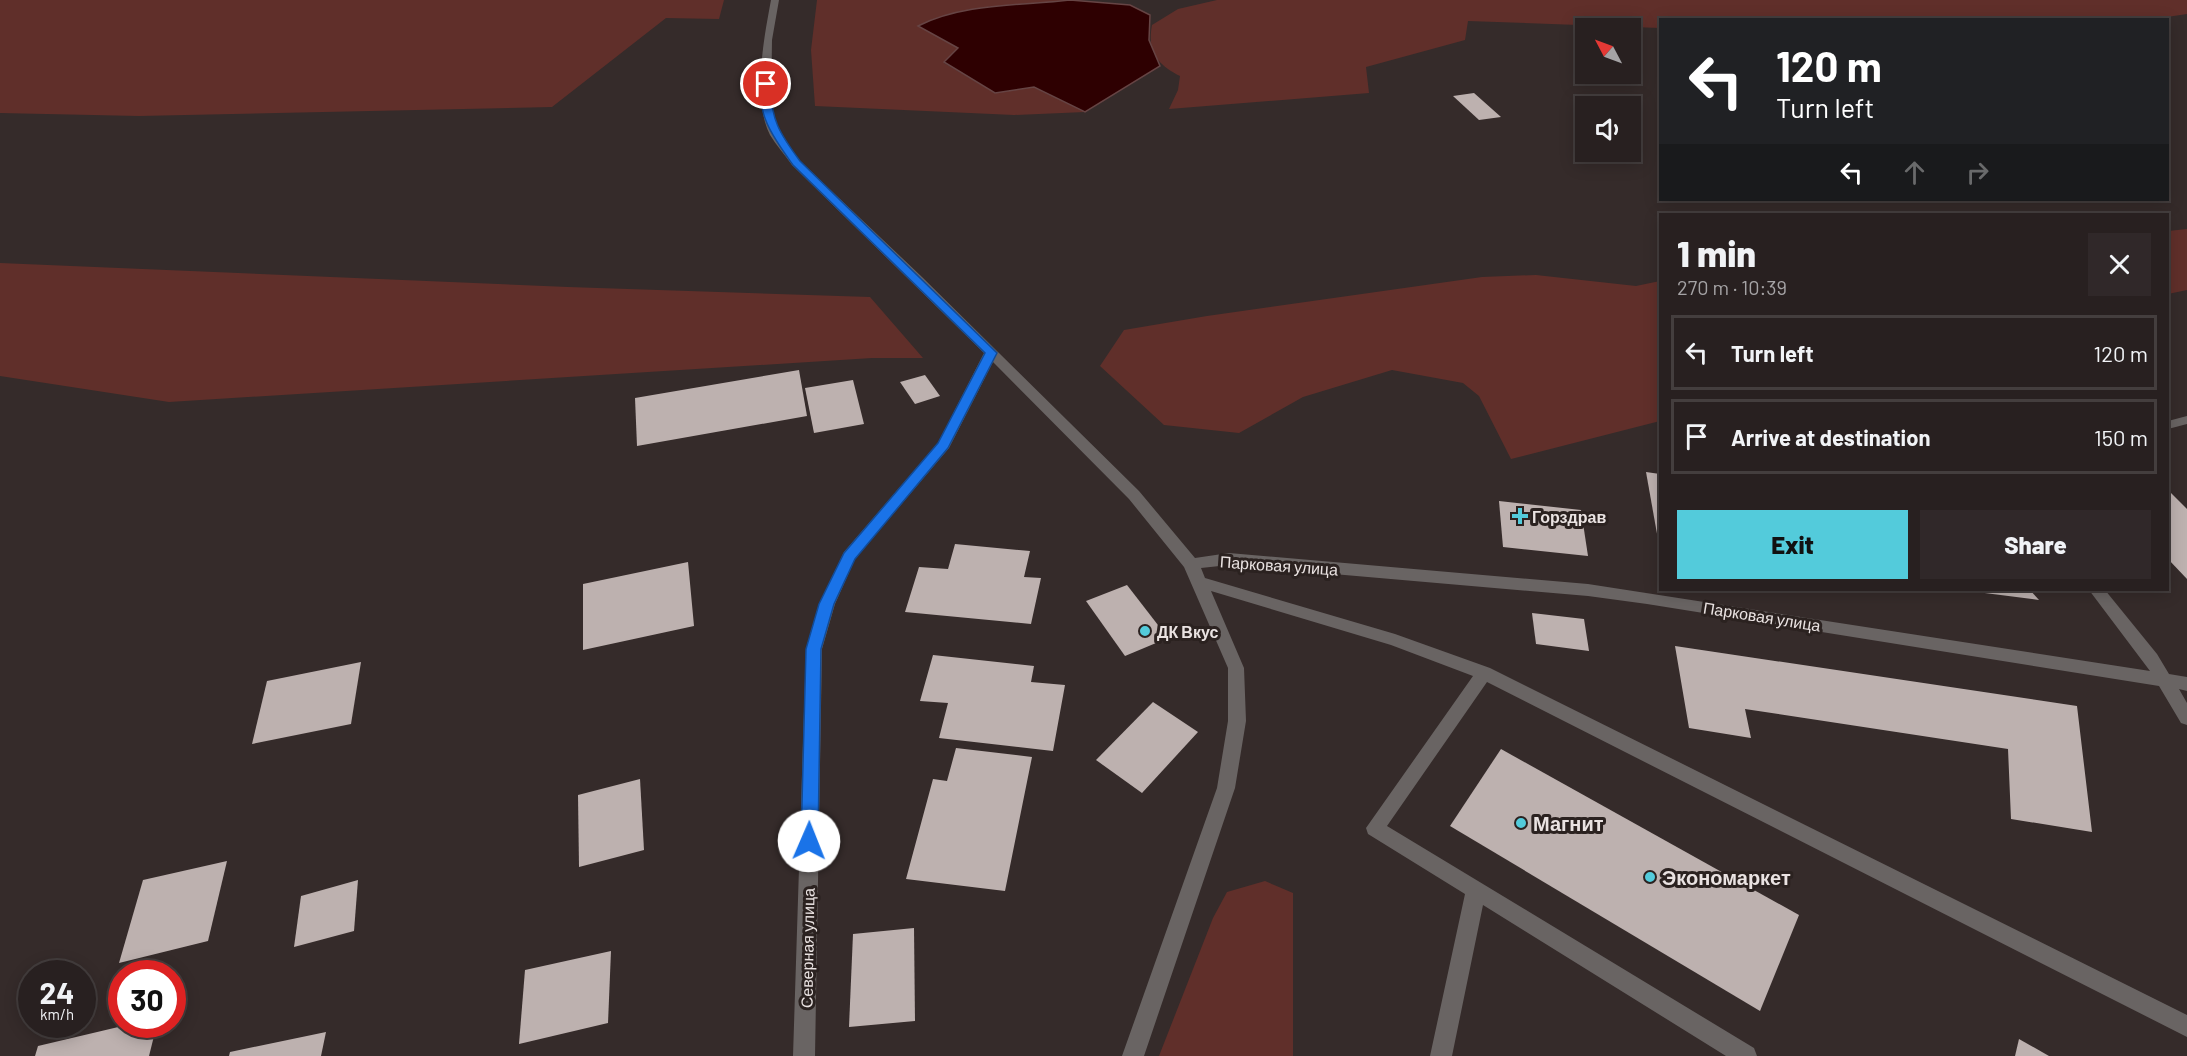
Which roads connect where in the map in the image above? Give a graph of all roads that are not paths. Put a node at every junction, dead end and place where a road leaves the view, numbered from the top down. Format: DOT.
graph roads {
  1 [pos="775,0"];
  2 [pos="991,353"];
  3 [pos="2187,420"];
  4 [pos="2169,425"];
  5 [pos="1191,564"];
  6 [pos="1199,582"];
  7 [pos="2098,591"];
  8 [pos="1484,673"];
  9 [pos="2166,681"];
  10 [pos="2187,684"];
  11 [pos="2187,718"];
  12 [pos="1476,890"];
  13 [pos="2187,1026"];
  14 [pos="804,1056"];
  15 [pos="1133,1056"];
  16 [pos="1441,1056"];
  17 [pos="1746,1056"];
  1 -- 2 [label="street"];
  2 -- 5 [label="street"];
  2 -- 14 [label="street, Северная улица"];
  3 -- 4 [label="street"];
  5 -- 6 [label="street"];
  5 -- 9 [label="street, Парковая улица"];
  6 -- 8 [label="street"];
  6 -- 15 [label="street"];
  7 -- 9 [label="street"];
  8 -- 12 [label="street"];
  8 -- 13 [label="street"];
  9 -- 10 [label="street, Парковая улица"];
  9 -- 11 [label="street"];
  12 -- 16 [label="street"];
  12 -- 17 [label="street"];
}
